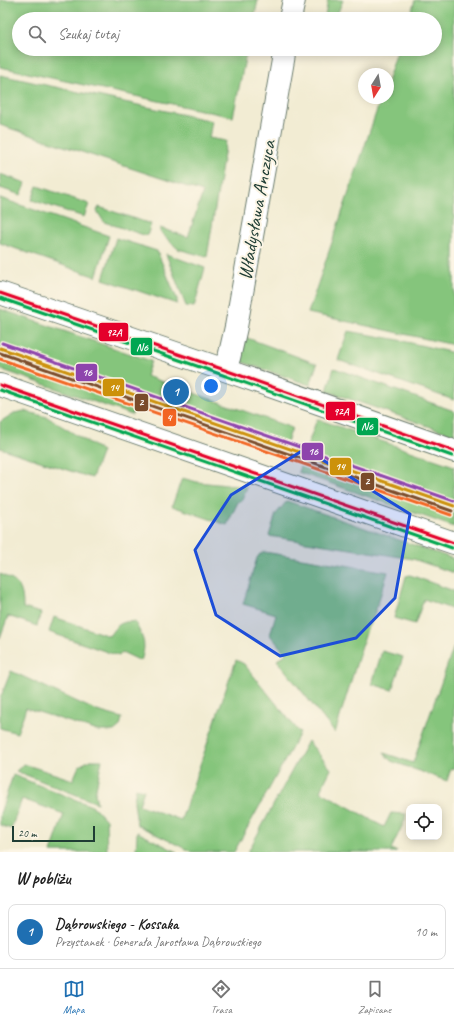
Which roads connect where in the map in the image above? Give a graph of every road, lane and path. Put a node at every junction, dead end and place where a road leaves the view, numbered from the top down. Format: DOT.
graph roads {
  1 [pos="294,0"];
  2 [pos="291,12"];
  3 [pos="284,56"];
  4 [pos="0,293"];
  5 [pos="222,369"];
  6 [pos="0,385"];
  7 [pos="454,451"];
  8 [pos="454,543"];
  1 -- 2 [label="main road"];
  3 -- 5 [label="main road, Władysława Anczyca"];
  4 -- 5 [label="main road"];
  5 -- 7 [label="main road"];
  6 -- 8 [label="main road"];
}
